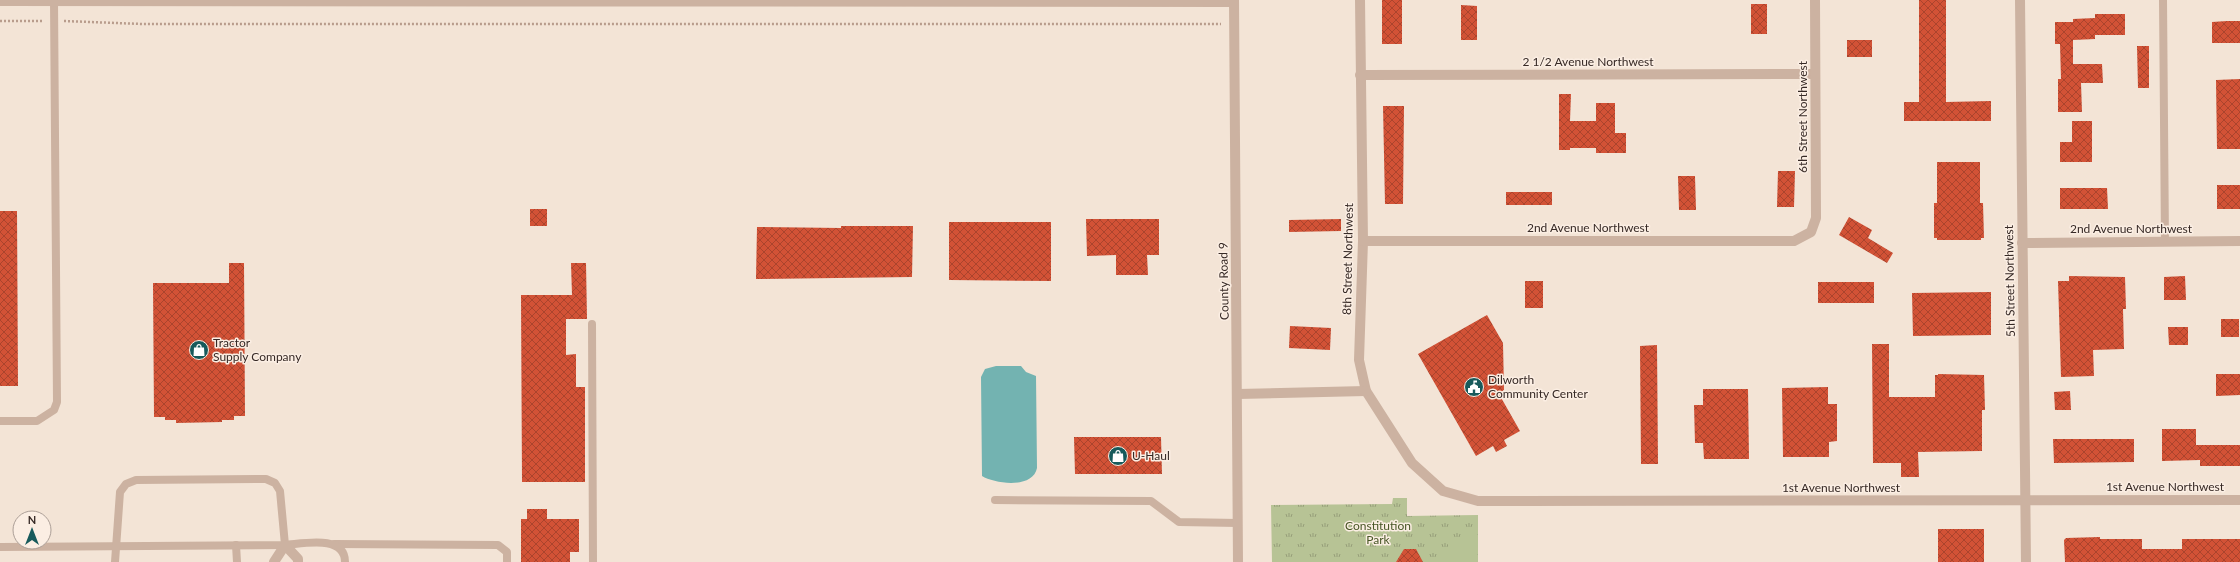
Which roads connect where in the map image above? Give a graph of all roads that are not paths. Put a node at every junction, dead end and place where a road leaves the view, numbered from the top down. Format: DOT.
graph roads {
  1 [pos="1360,0"];
  2 [pos="1815,0"];
  3 [pos="2020,0"];
  4 [pos="2163,0"];
  5 [pos="0,1"];
  6 [pos="54,1"];
  7 [pos="1234,1"];
  8 [pos="1815,74"];
  9 [pos="1360,75"];
  10 [pos="1811,232"];
  11 [pos="1362,241"];
  12 [pos="2240,241"];
  13 [pos="2165,242"];
  14 [pos="2022,243"];
  15 [pos="592,324"];
  16 [pos="1366,391"];
  17 [pos="1238,394"];
  18 [pos="0,421"];
  19 [pos="1443,491"];
  20 [pos="995,500"];
  21 [pos="2025,500"];
  22 [pos="2240,500"];
  23 [pos="1238,523"];
  24 [pos="334,544"];
  25 [pos="236,545"];
  26 [pos="285,545"];
  27 [pos="116,546"];
  28 [pos="0,547"];
  29 [pos="115,562"];
  30 [pos="237,562"];
  31 [pos="274,562"];
  32 [pos="298,562"];
  33 [pos="344,562"];
  34 [pos="507,562"];
  35 [pos="593,562"];
  36 [pos="1238,562"];
  37 [pos="2026,562"];
  1 -- 9 [label="street, 8th Street Northwest"];
  2 -- 8 [label="street, 6th Street Northwest"];
  3 -- 14 [label="street, 5th Street Northwest"];
  4 -- 13 [label="lane"];
  5 -- 6 [label="street"];
  6 -- 7 [label="street"];
  6 -- 18 [label="lane"];
  7 -- 17 [label="street, County Road 9"];
  8 -- 9 [label="street, 2 1/2 Avenue Northwest"];
  8 -- 10 [label="street, 6th Street Northwest"];
  9 -- 11 [label="street, 8th Street Northwest"];
  10 -- 11 [label="street, 2nd Avenue Northwest"];
  11 -- 16 [label="street, 8th Street Northwest"];
  12 -- 13 [label="street, 2nd Avenue Northwest"];
  13 -- 14 [label="street, 2nd Avenue Northwest"];
  14 -- 21 [label="street, 5th Street Northwest"];
  15 -- 35 [label="lane"];
  16 -- 17 [label="street"];
  16 -- 19 [label="street, 8th Street Northwest"];
  17 -- 23 [label="street, County Road 9"];
  19 -- 21 [label="street, 1st Avenue Northwest"];
  20 -- 23 [label="lane"];
  21 -- 22 [label="street, 1st Avenue Northwest"];
  21 -- 37 [label="street, 5th Street Northwest"];
  23 -- 36 [label="street, County Road 9"];
  24 -- 26 [label="lane"];
  24 -- 33 [label="lane"];
  24 -- 34 [label="lane"];
  25 -- 26 [label="lane"];
  25 -- 27 [label="lane"];
  25 -- 30 [label="lane"];
  26 -- 27 [label="lane"];
  26 -- 31 [label="street"];
  26 -- 32 [label="street"];
  27 -- 28 [label="lane"];
  27 -- 29 [label="lane"];
}
